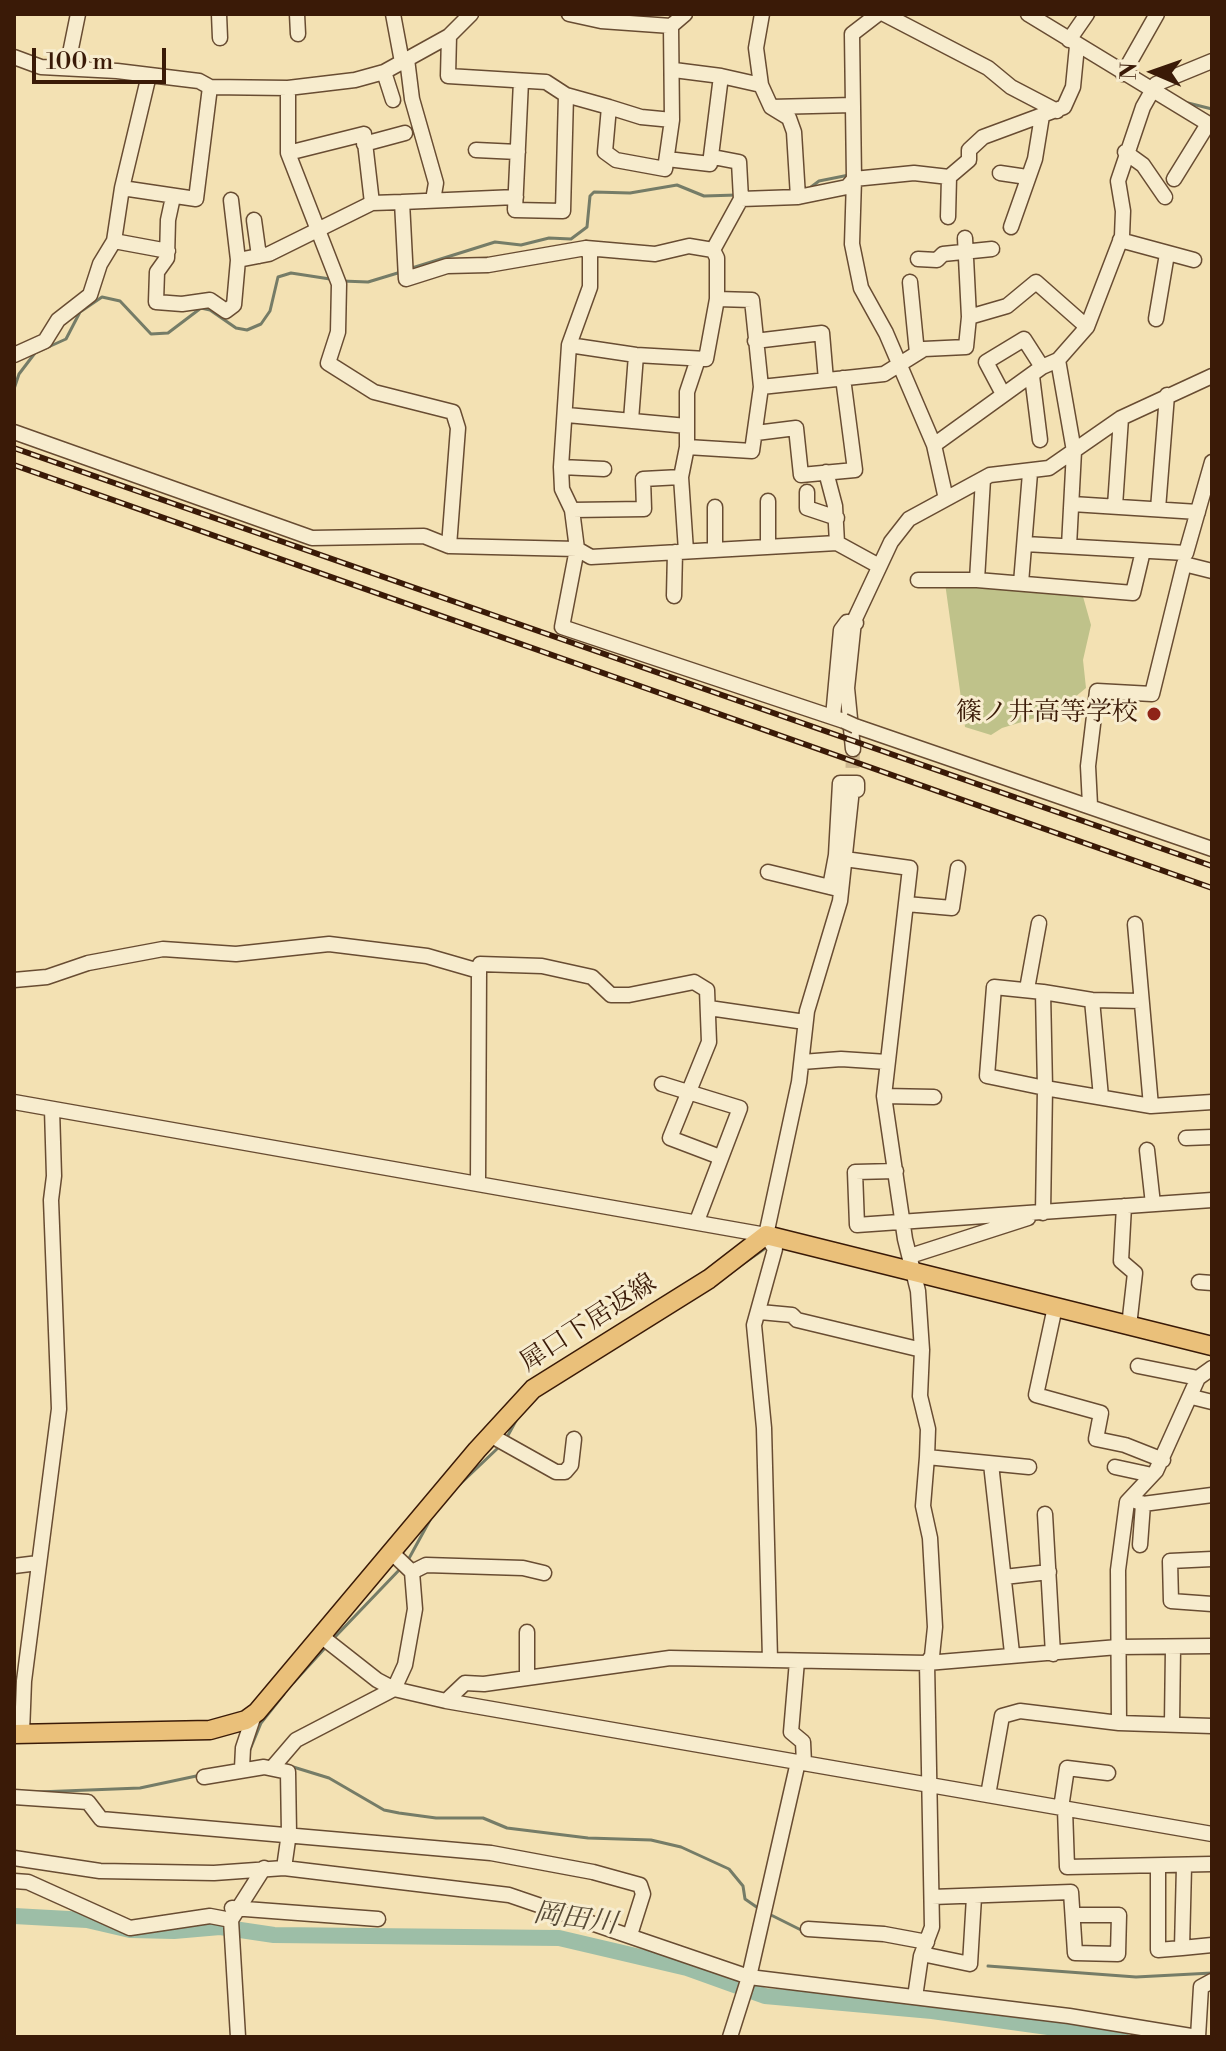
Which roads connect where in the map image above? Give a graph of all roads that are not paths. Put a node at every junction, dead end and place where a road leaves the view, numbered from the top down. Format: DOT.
graph roads {
  1 [pos="78,14"];
  2 [pos="219,14"];
  3 [pos="297,14"];
  4 [pos="393,14"];
  5 [pos="471,14"];
  6 [pos="685,14"];
  7 [pos="762,14"];
  8 [pos="878,14"];
  9 [pos="884,14"];
  10 [pos="1028,14"];
  11 [pos="1087,14"];
  12 [pos="1157,14"];
  13 [pos="581,15"];
  14 [pos="671,26"];
  15 [pos="298,34"];
  16 [pos="449,36"];
  17 [pos="220,38"];
  18 [pos="1073,43"];
  19 [pos="14,57"];
  20 [pos="404,61"];
  21 [pos="1212,61"];
  22 [pos="67,68"];
  23 [pos="674,70"];
  24 [pos="384,72"];
  25 [pos="1123,74"];
  26 [pos="149,75"];
  27 [pos="721,76"];
  28 [pos="521,81"];
  29 [pos="761,85"];
  30 [pos="210,87"];
  31 [pos="288,88"];
  32 [pos="1151,92"];
  33 [pos="566,95"];
  34 [pos="393,100"];
  35 [pos="853,105"];
  36 [pos="609,107"];
  37 [pos="771,107"];
  38 [pos="1057,111"];
  39 [pos="1042,116"];
  40 [pos="672,120"];
  41 [pos="1210,125"];
  42 [pos="405,133"];
  43 [pos="364,144"];
  44 [pos="476,150"];
  45 [pos="518,152"];
  46 [pos="1125,152"];
  47 [pos="288,153"];
  48 [pos="713,157"];
  49 [pos="667,159"];
  50 [pos="1000,173"];
  51 [pos="854,175"];
  52 [pos="949,177"];
  53 [pos="1027,177"];
  54 [pos="1174,179"];
  55 [pos="122,188"];
  56 [pos="798,194"];
  57 [pos="173,197"];
  58 [pos="516,197"];
  59 [pos="1165,197"];
  60 [pos="741,199"];
  61 [pos="231,200"];
  62 [pos="433,200"];
  63 [pos="402,202"];
  64 [pos="372,203"];
  65 [pos="948,217"];
  66 [pos="254,220"];
  67 [pos="1011,227"];
  68 [pos="318,228"];
  69 [pos="1120,240"];
  70 [pos="114,241"];
  71 [pos="966,245"];
  72 [pos="586,248"];
  73 [pos="992,249"];
  74 [pos="713,250"];
  75 [pos="168,251"];
  76 [pos="1167,254"];
  77 [pos="259,256"];
  78 [pos="918,259"];
  79 [pos="238,260"];
  80 [pos="1194,260"];
  81 [pos="910,282"];
  82 [pos="717,299"];
  83 [pos="969,317"];
  84 [pos="1156,319"];
  85 [pos="1087,327"];
  86 [pos="755,341"];
  87 [pos="569,345"];
  88 [pos="917,353"];
  89 [pos="14,355"];
  90 [pos="636,355"];
  91 [pos="698,359"];
  92 [pos="1058,360"];
  93 [pos="898,367"];
  94 [pos="1037,371"];
  95 [pos="843,378"];
  96 [pos="826,380"];
  97 [pos="1210,382"];
  98 [pos="761,387"];
  99 [pos="1003,394"];
  100 [pos="1167,395"];
  101 [pos="567,415"];
  102 [pos="1121,418"];
  103 [pos="631,420"];
  104 [pos="687,426"];
  105 [pos="14,432"];
  106 [pos="756,433"];
  107 [pos="1040,440"];
  108 [pos="934,445"];
  109 [pos="687,447"];
  110 [pos="1074,451"];
  111 [pos="1212,462"];
  112 [pos="561,467"];
  113 [pos="604,469"];
  114 [pos="826,472"];
  115 [pos="1030,473"];
  116 [pos="681,477"];
  117 [pos="983,479"];
  118 [pos="807,492"];
  119 [pos="946,499"];
  120 [pos="768,501"];
  121 [pos="1072,504"];
  122 [pos="1115,506"];
  123 [pos="715,507"];
  124 [pos="1158,509"];
  125 [pos="572,510"];
  126 [pos="1198,512"];
  127 [pos="837,518"];
  128 [pos="837,543"];
  129 [pos="1025,544"];
  130 [pos="449,546"];
  131 [pos="1069,546"];
  132 [pos="768,547"];
  133 [pos="577,549"];
  134 [pos="715,549"];
  135 [pos="680,551"];
  136 [pos="1143,551"];
  137 [pos="879,566"];
  138 [pos="1212,571"];
  139 [pos="918,580"];
  140 [pos="977,580"];
  141 [pos="1021,583"];
  142 [pos="674,596"];
  143 [pos="854,621"];
  144 [pos="848,723"];
  145 [pos="853,749"];
  146 [pos="852,789"];
  147 [pos="1090,805"];
  148 [pos="1212,849"];
  149 [pos="852,860"];
  150 [pos="958,868"];
  151 [pos="768,872"];
  152 [pos="836,888"];
  153 [pos="906,904"];
  154 [pos="1039,923"];
  155 [pos="1135,924"];
  156 [pos="480,964"];
  157 [pos="14,980"];
  158 [pos="1027,989"];
  159 [pos="1043,992"];
  160 [pos="1092,1000"];
  161 [pos="1141,1001"];
  162 [pos="709,1008"];
  163 [pos="805,1022"];
  164 [pos="802,1062"];
  165 [pos="887,1062"];
  166 [pos="662,1084"];
  167 [pos="1045,1088"];
  168 [pos="689,1093"];
  169 [pos="884,1096"];
  170 [pos="934,1097"];
  171 [pos="1101,1097"];
  172 [pos="14,1102"];
  173 [pos="1212,1102"];
  174 [pos="1151,1106"];
  175 [pos="52,1109"];
  176 [pos="1212,1137"];
  177 [pos="1186,1138"];
  178 [pos="1147,1150"];
  179 [pos="720,1157"];
  180 [pos="896,1171"];
  181 [pos="478,1183"];
  182 [pos="1212,1200"];
  183 [pos="1153,1204"];
  184 [pos="1124,1206"];
  185 [pos="1043,1213"];
  186 [pos="697,1221"];
  187 [pos="903,1222"];
  188 [pos="766,1235"];
  189 [pos="912,1264"];
  190 [pos="1055,1307"];
  191 [pos="760,1312"];
  192 [pos="1129,1326"];
  193 [pos="1212,1346"];
  194 [pos="922,1350"];
  195 [pos="1212,1368"];
  196 [pos="1145,1371"];
  197 [pos="1198,1378"];
  198 [pos="1192,1397"];
  199 [pos="1212,1402"];
  200 [pos="490,1435"];
  201 [pos="574,1439"];
  202 [pos="927,1457"];
  203 [pos="1163,1460"];
  204 [pos="991,1464"];
  205 [pos="1029,1467"];
  206 [pos="1115,1467"];
  207 [pos="1152,1475"];
  208 [pos="1212,1495"];
  209 [pos="1137,1501"];
  210 [pos="1045,1514"];
  211 [pos="1140,1545"];
  212 [pos="391,1552"];
  213 [pos="1212,1559"];
  214 [pos="38,1563"];
  215 [pos="14,1566"];
  216 [pos="412,1572"];
  217 [pos="1049,1572"];
  218 [pos="544,1573"];
  219 [pos="1004,1577"];
  220 [pos="1212,1604"];
  221 [pos="527,1632"];
  222 [pos="321,1636"];
  223 [pos="1212,1646"];
  224 [pos="1118,1647"];
  225 [pos="1173,1648"];
  226 [pos="1012,1653"];
  227 [pos="1053,1654"];
  228 [pos="770,1659"];
  229 [pos="797,1661"];
  230 [pos="927,1663"];
  231 [pos="527,1677"];
  232 [pos="394,1689"];
  233 [pos="446,1701"];
  234 [pos="254,1715"];
  235 [pos="1119,1723"];
  236 [pos="1172,1723"];
  237 [pos="1212,1726"];
  238 [pos="18,1733"];
  239 [pos="801,1762"];
  240 [pos="242,1764"];
  241 [pos="275,1764"];
  242 [pos="1108,1773"];
  243 [pos="204,1777"];
  244 [pos="931,1786"];
  245 [pos="988,1795"];
  246 [pos="14,1797"];
  247 [pos="1063,1809"];
  248 [pos="289,1833"];
  249 [pos="1212,1834"];
  250 [pos="14,1858"];
  251 [pos="1212,1864"];
  252 [pos="1158,1866"];
  253 [pos="1184,1866"];
  254 [pos="264,1868"];
  255 [pos="284,1868"];
  256 [pos="14,1881"];
  257 [pos="932,1897"];
  258 [pos="974,1897"];
  259 [pos="240,1906"];
  260 [pos="1074,1915"];
  261 [pos="210,1916"];
  262 [pos="378,1919"];
  263 [pos="231,1920"];
  264 [pos="808,1929"];
  265 [pos="630,1935"];
  266 [pos="1212,1945"];
  267 [pos="925,1948"];
  268 [pos="1182,1948"];
  269 [pos="748,1979"];
  270 [pos="1212,1981"];
  271 [pos="915,1997"];
  272 [pos="238,2037"];
  273 [pos="730,2037"];
  274 [pos="1197,2037"];
  1 -- 22 [label="street"];
  2 -- 17 [label="street"];
  3 -- 15 [label="street"];
  4 -- 20 [label="street"];
  5 -- 16 [label="street"];
  6 -- 14 [label="street"];
  7 -- 29 [label="street"];
  8 -- 35 [label="street"];
  9 -- 38 [label="street"];
  10 -- 18 [label="street"];
  11 -- 18 [label="street"];
  12 -- 25 [label="street"];
  13 -- 14 [label="street"];
  14 -- 23 [label="street"];
  16 -- 20 [label="street"];
  16 -- 28 [label="street"];
  18 -- 25 [label="street"];
  18 -- 38 [label="street"];
  19 -- 22 [label="street"];
  20 -- 24 [label="street"];
  20 -- 62 [label="street"];
  21 -- 32 [label="street"];
  22 -- 26 [label="street"];
  23 -- 27 [label="street"];
  23 -- 40 [label="street"];
  24 -- 31 [label="street"];
  24 -- 34 [label="street"];
  25 -- 32 [label="street"];
  26 -- 30 [label="street"];
  26 -- 55 [label="street"];
  27 -- 29 [label="street"];
  27 -- 48 [label="street"];
  28 -- 33 [label="street"];
  28 -- 45 [label="street"];
  29 -- 37 [label="street"];
  30 -- 31 [label="street"];
  30 -- 57 [label="street"];
  31 -- 47 [label="street"];
  32 -- 41 [label="street"];
  32 -- 46 [label="street"];
  33 -- 36 [label="street"];
  33 -- 58 [label="street"];
  35 -- 37 [label="street"];
  35 -- 51 [label="street"];
  36 -- 40 [label="street"];
  36 -- 49 [label="street"];
  37 -- 56 [label="street"];
  38 -- 39 [label="street"];
  39 -- 52 [label="street"];
  39 -- 53 [label="street"];
  40 -- 49 [label="street"];
  41 -- 54 [label="street"];
  42 -- 43 [label="street"];
  43 -- 47 [label="street"];
  43 -- 64 [label="street"];
  44 -- 45 [label="street"];
  45 -- 58 [label="street"];
  46 -- 59 [label="street"];
  46 -- 69 [label="street"];
  47 -- 68 [label="street"];
  48 -- 49 [label="street"];
  48 -- 60 [label="street"];
  50 -- 53 [label="street"];
  51 -- 52 [label="street"];
  51 -- 56 [label="street"];
  51 -- 93 [label="street"];
  52 -- 65 [label="street"];
  53 -- 67 [label="street"];
  55 -- 57 [label="street"];
  55 -- 70 [label="street"];
  56 -- 60 [label="street"];
  57 -- 75 [label="street"];
  58 -- 62 [label="street"];
  60 -- 74 [label="street"];
  61 -- 79 [label="street"];
  62 -- 63 [label="street"];
  63 -- 64 [label="street"];
  63 -- 72 [label="street"];
  64 -- 68 [label="street"];
  66 -- 77 [label="street"];
  68 -- 77 [label="street"];
  68 -- 130 [label="street"];
  69 -- 76 [label="street"];
  69 -- 85 [label="street"];
  70 -- 75 [label="street"];
  70 -- 89 [label="street"];
  71 -- 73 [label="street"];
  71 -- 78 [label="street"];
  71 -- 83 [label="street"];
  72 -- 74 [label="street"];
  72 -- 87 [label="street"];
  74 -- 82 [label="street"];
  75 -- 79 [label="street"];
  76 -- 80 [label="street"];
  76 -- 84 [label="street"];
  77 -- 79 [label="street"];
  81 -- 88 [label="street"];
  82 -- 86 [label="street"];
  82 -- 91 [label="street"];
  83 -- 85 [label="street"];
  83 -- 88 [label="street"];
  85 -- 92 [label="street"];
  86 -- 96 [label="street"];
  86 -- 98 [label="street"];
  87 -- 90 [label="street"];
  87 -- 101 [label="street"];
  88 -- 93 [label="street"];
  90 -- 91 [label="street"];
  90 -- 103 [label="street"];
  91 -- 104 [label="street"];
  92 -- 94 [label="street"];
  92 -- 110 [label="street"];
  93 -- 95 [label="street"];
  93 -- 108 [label="street"];
  94 -- 99 [label="street"];
  94 -- 99 [label="street"];
  94 -- 107 [label="street"];
  95 -- 96 [label="street"];
  95 -- 114 [label="street"];
  96 -- 98 [label="street"];
  97 -- 100 [label="street"];
  98 -- 106 [label="street"];
  99 -- 108 [label="street"];
  100 -- 102 [label="street"];
  100 -- 124 [label="street"];
  101 -- 103 [label="street"];
  101 -- 112 [label="street"];
  102 -- 110 [label="street"];
  102 -- 122 [label="street"];
  103 -- 104 [label="street"];
  104 -- 109 [label="street"];
  105 -- 130 [label="street"];
  106 -- 109 [label="street"];
  106 -- 114 [label="street"];
  108 -- 119 [label="street"];
  109 -- 116 [label="street"];
  110 -- 115 [label="street"];
  110 -- 121 [label="street"];
  111 -- 126 [label="street"];
  112 -- 113 [label="street"];
  112 -- 125 [label="street"];
  114 -- 127 [label="street"];
  115 -- 117 [label="street"];
  115 -- 129 [label="street"];
  116 -- 125 [label="street"];
  116 -- 135 [label="street"];
  117 -- 119 [label="street"];
  117 -- 140 [label="street"];
  118 -- 127 [label="street"];
  119 -- 137 [label="street"];
  120 -- 132 [label="street"];
  121 -- 122 [label="street"];
  121 -- 131 [label="street"];
  122 -- 124 [label="street"];
  123 -- 134 [label="street"];
  124 -- 126 [label="street"];
  125 -- 133 [label="street"];
  126 -- 136 [label="street"];
  127 -- 128 [label="street"];
  128 -- 132 [label="street"];
  128 -- 137 [label="street"];
  129 -- 131 [label="street"];
  129 -- 141 [label="street"];
  130 -- 133 [label="street"];
  131 -- 136 [label="street"];
  132 -- 134 [label="street"];
  133 -- 135 [label="street"];
  133 -- 144 [label="street"];
  134 -- 135 [label="street"];
  135 -- 142 [label="street"];
  136 -- 141 [label="street"];
  137 -- 143 [label="street"];
  138 -- 147 [label="street"];
  139 -- 140 [label="street"];
  140 -- 141 [label="street"];
  143 -- 144 [label="street"];
  143 -- 144 [label="street"];
  143 -- 145 [label="street"];
  144 -- 147 [label="street"];
  146 -- 152 [label="street"];
  147 -- 148 [label="street"];
  149 -- 152 [label="street"];
  149 -- 152 [label="street"];
  149 -- 153 [label="street"];
  150 -- 153 [label="street"];
  151 -- 152 [label="street"];
  152 -- 163 [label="street"];
  153 -- 165 [label="street"];
  154 -- 158 [label="street"];
  155 -- 161 [label="street"];
  156 -- 162 [label="street"];
  157 -- 181 [label="street"];
  158 -- 159 [label="street"];
  158 -- 167 [label="street"];
  159 -- 160 [label="street"];
  159 -- 167 [label="street"];
  160 -- 161 [label="street"];
  160 -- 171 [label="street"];
  161 -- 174 [label="street"];
  162 -- 163 [label="street"];
  162 -- 168 [label="street"];
  163 -- 164 [label="street"];
  164 -- 165 [label="street"];
  164 -- 188 [label="street"];
  165 -- 169 [label="street"];
  166 -- 168 [label="street"];
  167 -- 171 [label="street"];
  167 -- 185 [label="street"];
  168 -- 179 [label="street"];
  168 -- 179 [label="street"];
  169 -- 170 [label="street"];
  169 -- 180 [label="street"];
  171 -- 174 [label="street"];
  172 -- 175 [label="street"];
  173 -- 174 [label="street"];
  175 -- 181 [label="street"];
  175 -- 214 [label="street"];
  176 -- 177 [label="street"];
  178 -- 183 [label="street"];
  179 -- 186 [label="street"];
  180 -- 187 [label="street"];
  180 -- 187 [label="street"];
  181 -- 186 [label="street"];
  182 -- 183 [label="street"];
  183 -- 184 [label="street"];
  184 -- 185 [label="street"];
  184 -- 192 [label="street"];
  185 -- 187 [label="street"];
  185 -- 189 [label="street"];
  186 -- 188 [label="street"];
  187 -- 189 [label="street"];
  188 -- 189 [label="main road"];
  188 -- 191 [label="street"];
  188 -- 200 [label="main road, 犀口下居返線"];
  189 -- 190 [label="main road"];
  189 -- 194 [label="street"];
  190 -- 192 [label="main road"];
  190 -- 203 [label="street"];
  191 -- 194 [label="street"];
  191 -- 228 [label="street"];
  192 -- 193 [label="main road"];
  194 -- 202 [label="street"];
  195 -- 197 [label="street"];
  196 -- 197 [label="street"];
  197 -- 198 [label="street"];
  198 -- 199 [label="street"];
  198 -- 203 [label="street"];
  200 -- 201 [label="street"];
  200 -- 212 [label="main road, 犀口下居返線"];
  202 -- 204 [label="street"];
  202 -- 230 [label="street"];
  203 -- 207 [label="street"];
  204 -- 205 [label="street"];
  204 -- 219 [label="street"];
  206 -- 207 [label="street"];
  207 -- 209 [label="street"];
  208 -- 209 [label="street"];
  209 -- 211 [label="street"];
  209 -- 224 [label="street"];
  210 -- 217 [label="street"];
  212 -- 216 [label="street"];
  212 -- 222 [label="main road, 犀口下居返線"];
  213 -- 220 [label="street"];
  214 -- 215 [label="street"];
  214 -- 238 [label="street"];
  216 -- 218 [label="street"];
  216 -- 232 [label="street"];
  217 -- 219 [label="street"];
  217 -- 227 [label="street"];
  219 -- 226 [label="street"];
  221 -- 231 [label="street"];
  222 -- 232 [label="street"];
  222 -- 234 [label="main road, 犀口下居返線"];
  223 -- 225 [label="street"];
  224 -- 225 [label="street"];
  224 -- 227 [label="street"];
  224 -- 235 [label="street"];
  225 -- 236 [label="street"];
  226 -- 227 [label="street"];
  226 -- 230 [label="street"];
  228 -- 229 [label="street"];
  228 -- 231 [label="street"];
  229 -- 230 [label="street"];
  229 -- 239 [label="street"];
  230 -- 244 [label="street"];
  231 -- 233 [label="street"];
  232 -- 233 [label="street"];
  232 -- 241 [label="street"];
  233 -- 239 [label="street"];
  234 -- 238 [label="main road, 犀口下居返線"];
  234 -- 240 [label="street"];
  235 -- 236 [label="street"];
  235 -- 245 [label="street"];
  236 -- 237 [label="street"];
  239 -- 244 [label="street"];
  239 -- 269 [label="street"];
  240 -- 241 [label="street"];
  240 -- 243 [label="street"];
  241 -- 248 [label="street"];
  242 -- 247 [label="street"];
  244 -- 245 [label="street"];
  244 -- 257 [label="street"];
  245 -- 247 [label="street"];
  246 -- 248 [label="street"];
  247 -- 249 [label="street"];
  247 -- 252 [label="street"];
  248 -- 255 [label="street"];
  248 -- 265 [label="street"];
  250 -- 254 [label="street"];
  251 -- 253 [label="street"];
  252 -- 253 [label="street"];
  252 -- 268 [label="street"];
  253 -- 268 [label="street"];
  254 -- 255 [label="street"];
  254 -- 259 [label="street"];
  255 -- 265 [label="street"];
  256 -- 261 [label="street"];
  257 -- 258 [label="street"];
  257 -- 267 [label="street"];
  258 -- 260 [label="street"];
  258 -- 267 [label="street"];
  259 -- 261 [label="street"];
  259 -- 262 [label="street"];
  259 -- 263 [label="street"];
  261 -- 263 [label="street"];
  263 -- 272 [label="street"];
  264 -- 267 [label="street"];
  265 -- 269 [label="street"];
  266 -- 268 [label="street"];
  267 -- 271 [label="street"];
  269 -- 271 [label="street"];
  269 -- 273 [label="street"];
  270 -- 274 [label="street"];
  271 -- 274 [label="street"];
}
